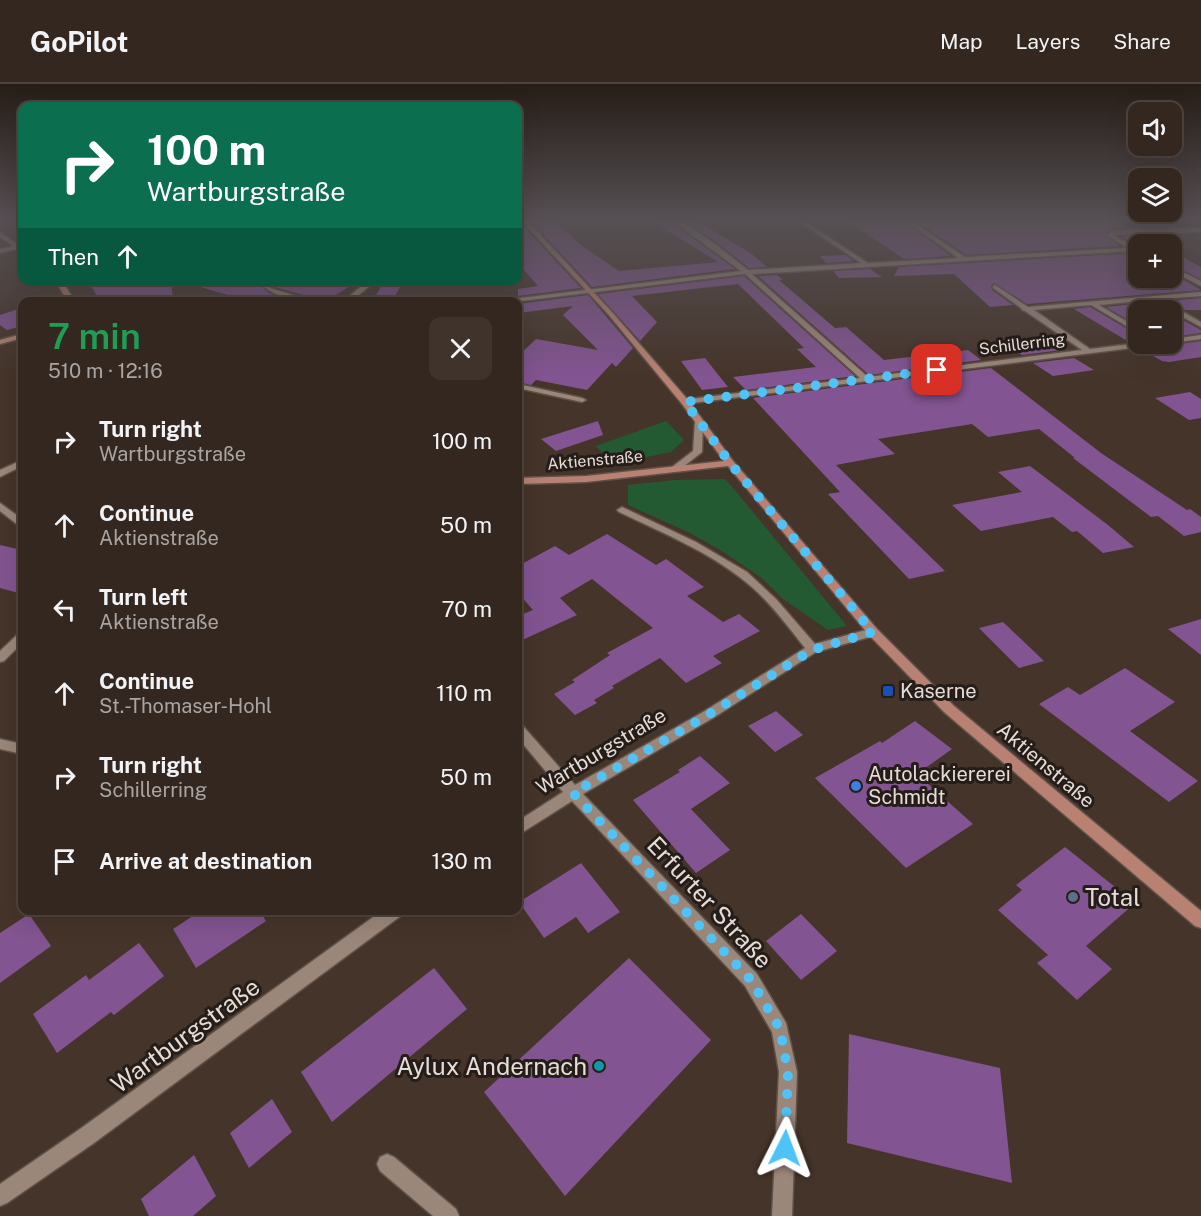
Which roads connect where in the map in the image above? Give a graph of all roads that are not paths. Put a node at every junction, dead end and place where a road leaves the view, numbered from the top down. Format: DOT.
graph roads {
  1 [pos="571,272"];
  2 [pos="747,272"];
  3 [pos="1182,274"];
  4 [pos="1201,284"];
  5 [pos="264,285"];
  6 [pos="367,285"];
  7 [pos="994,287"];
  8 [pos="588,290"];
  9 [pos="1201,294"];
  10 [pos="296,297"];
  11 [pos="352,297"];
  12 [pos="522,298"];
  13 [pos="1154,299"];
  14 [pos="1093,304"];
  15 [pos="1024,309"];
  16 [pos="1128,325"];
  17 [pos="1201,325"];
  18 [pos="18,337"];
  19 [pos="1201,337"];
  20 [pos="1182,340"];
  21 [pos="0,342"];
  22 [pos="1128,346"];
  23 [pos="1087,350"];
  24 [pos="866,379"];
  25 [pos="522,387"];
  26 [pos="582,400"];
  27 [pos="685,402"];
  28 [pos="699,422"];
  29 [pos="730,463"];
  30 [pos="18,465"];
  31 [pos="675,469"];
  32 [pos="0,474"];
  33 [pos="522,483"];
  34 [pos="0,506"];
  35 [pos="622,510"];
  36 [pos="18,520"];
  37 [pos="873,632"];
  38 [pos="18,641"];
  39 [pos="812,650"];
  40 [pos="0,658"];
  41 [pos="522,735"];
  42 [pos="0,744"];
  43 [pos="18,748"];
  44 [pos="573,793"];
  45 [pos="522,825"];
  46 [pos="389,915"];
  47 [pos="1201,921"];
  48 [pos="387,1164"];
  49 [pos="0,1196"];
  50 [pos="449,1216"];
  51 [pos="782,1216"];
  1 -- 8 [label="street"];
  2 -- 8 [label="street"];
  2 -- 24 [label="street"];
  3 -- 4 [label="street"];
  5 -- 10 [label="street"];
  6 -- 11 [label="street"];
  7 -- 15 [label="street"];
  8 -- 12 [label="street"];
  8 -- 27 [label="street"];
  9 -- 13 [label="street"];
  13 -- 14 [label="street"];
  13 -- 17 [label="street"];
  14 -- 15 [label="street"];
  14 -- 16 [label="street"];
  15 -- 23 [label="street"];
  18 -- 21 [label="street"];
  19 -- 20 [label="street"];
  22 -- 23 [label="street, Schillerring"];
  23 -- 24 [label="street, Schillerring"];
  24 -- 27 [label="street, Schillerring"];
  25 -- 26 [label="street"];
  27 -- 28 [label="street"];
  28 -- 29 [label="street"];
  28 -- 31 [label="street"];
  29 -- 31 [label="street, Aktienstraße"];
  29 -- 37 [label="street, Aktienstraße"];
  30 -- 32 [label="street"];
  31 -- 33 [label="street, Aktienstraße"];
  34 -- 36 [label="street"];
  35 -- 39 [label="street"];
  37 -- 39 [label="street"];
  37 -- 47 [label="street, Aktienstraße"];
  38 -- 40 [label="street"];
  39 -- 44 [label="street, Wartburgstraße"];
  41 -- 44 [label="street, Erfurter Straße"];
  42 -- 43 [label="street"];
  44 -- 45 [label="street, Wartburgstraße"];
  44 -- 51 [label="street, Erfurter Straße"];
  46 -- 49 [label="street, Wartburgstraße"];
  48 -- 50 [label="street"];
}
